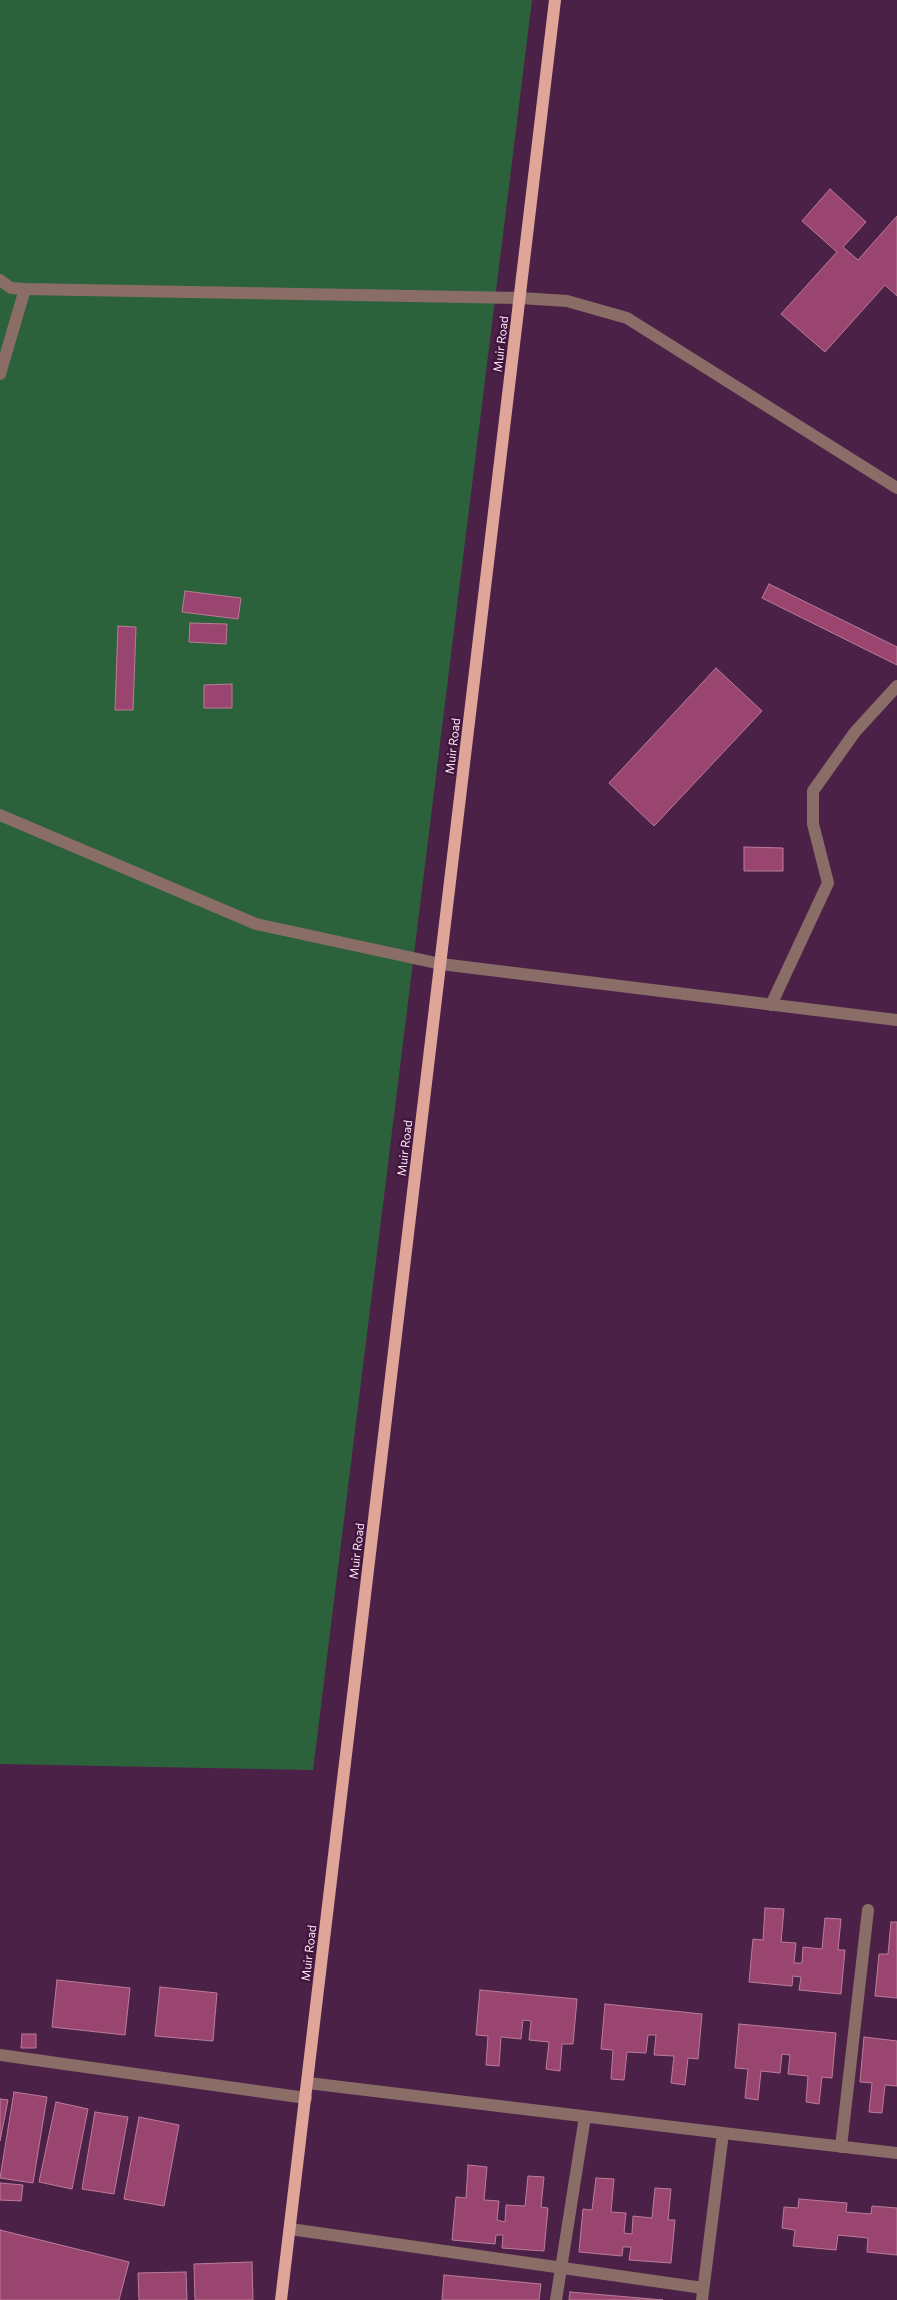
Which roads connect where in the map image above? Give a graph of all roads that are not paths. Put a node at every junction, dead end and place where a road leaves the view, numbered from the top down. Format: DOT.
graph roads {
  1 [pos="555,0"];
  2 [pos="0,280"];
  3 [pos="6,288"];
  4 [pos="25,289"];
  5 [pos="520,298"];
  6 [pos="0,374"];
  7 [pos="897,488"];
  8 [pos="897,686"];
  9 [pos="0,815"];
  10 [pos="441,964"];
  11 [pos="771,1005"];
  12 [pos="897,1020"];
  13 [pos="868,1910"];
  14 [pos="0,2056"];
  15 [pos="308,2083"];
  16 [pos="306,2098"];
  17 [pos="585,2117"];
  18 [pos="723,2133"];
  19 [pos="841,2147"];
  20 [pos="897,2153"];
  21 [pos="290,2229"];
  22 [pos="561,2270"];
  23 [pos="702,2294"];
  24 [pos="281,2300"];
  25 [pos="556,2300"];
  1 -- 5 [label="main road, Muir Road"];
  2 -- 3 [label="street"];
  3 -- 4 [label="street"];
  4 -- 5 [label="street"];
  4 -- 6 [label="street"];
  5 -- 7 [label="street"];
  5 -- 10 [label="main road, Muir Road"];
  8 -- 11 [label="street"];
  9 -- 10 [label="street"];
  10 -- 11 [label="street"];
  10 -- 15 [label="main road, Muir Road"];
  11 -- 12 [label="street"];
  13 -- 19 [label="street"];
  14 -- 16 [label="street"];
  15 -- 16 [label="main road, Muir Road"];
  15 -- 17 [label="street"];
  16 -- 21 [label="main road, Muir Road"];
  17 -- 18 [label="street"];
  17 -- 22 [label="street"];
  18 -- 19 [label="street"];
  18 -- 23 [label="street"];
  19 -- 20 [label="street"];
  21 -- 22 [label="street"];
  21 -- 24 [label="main road, Muir Road"];
  22 -- 23 [label="street"];
  22 -- 25 [label="street"];
}
